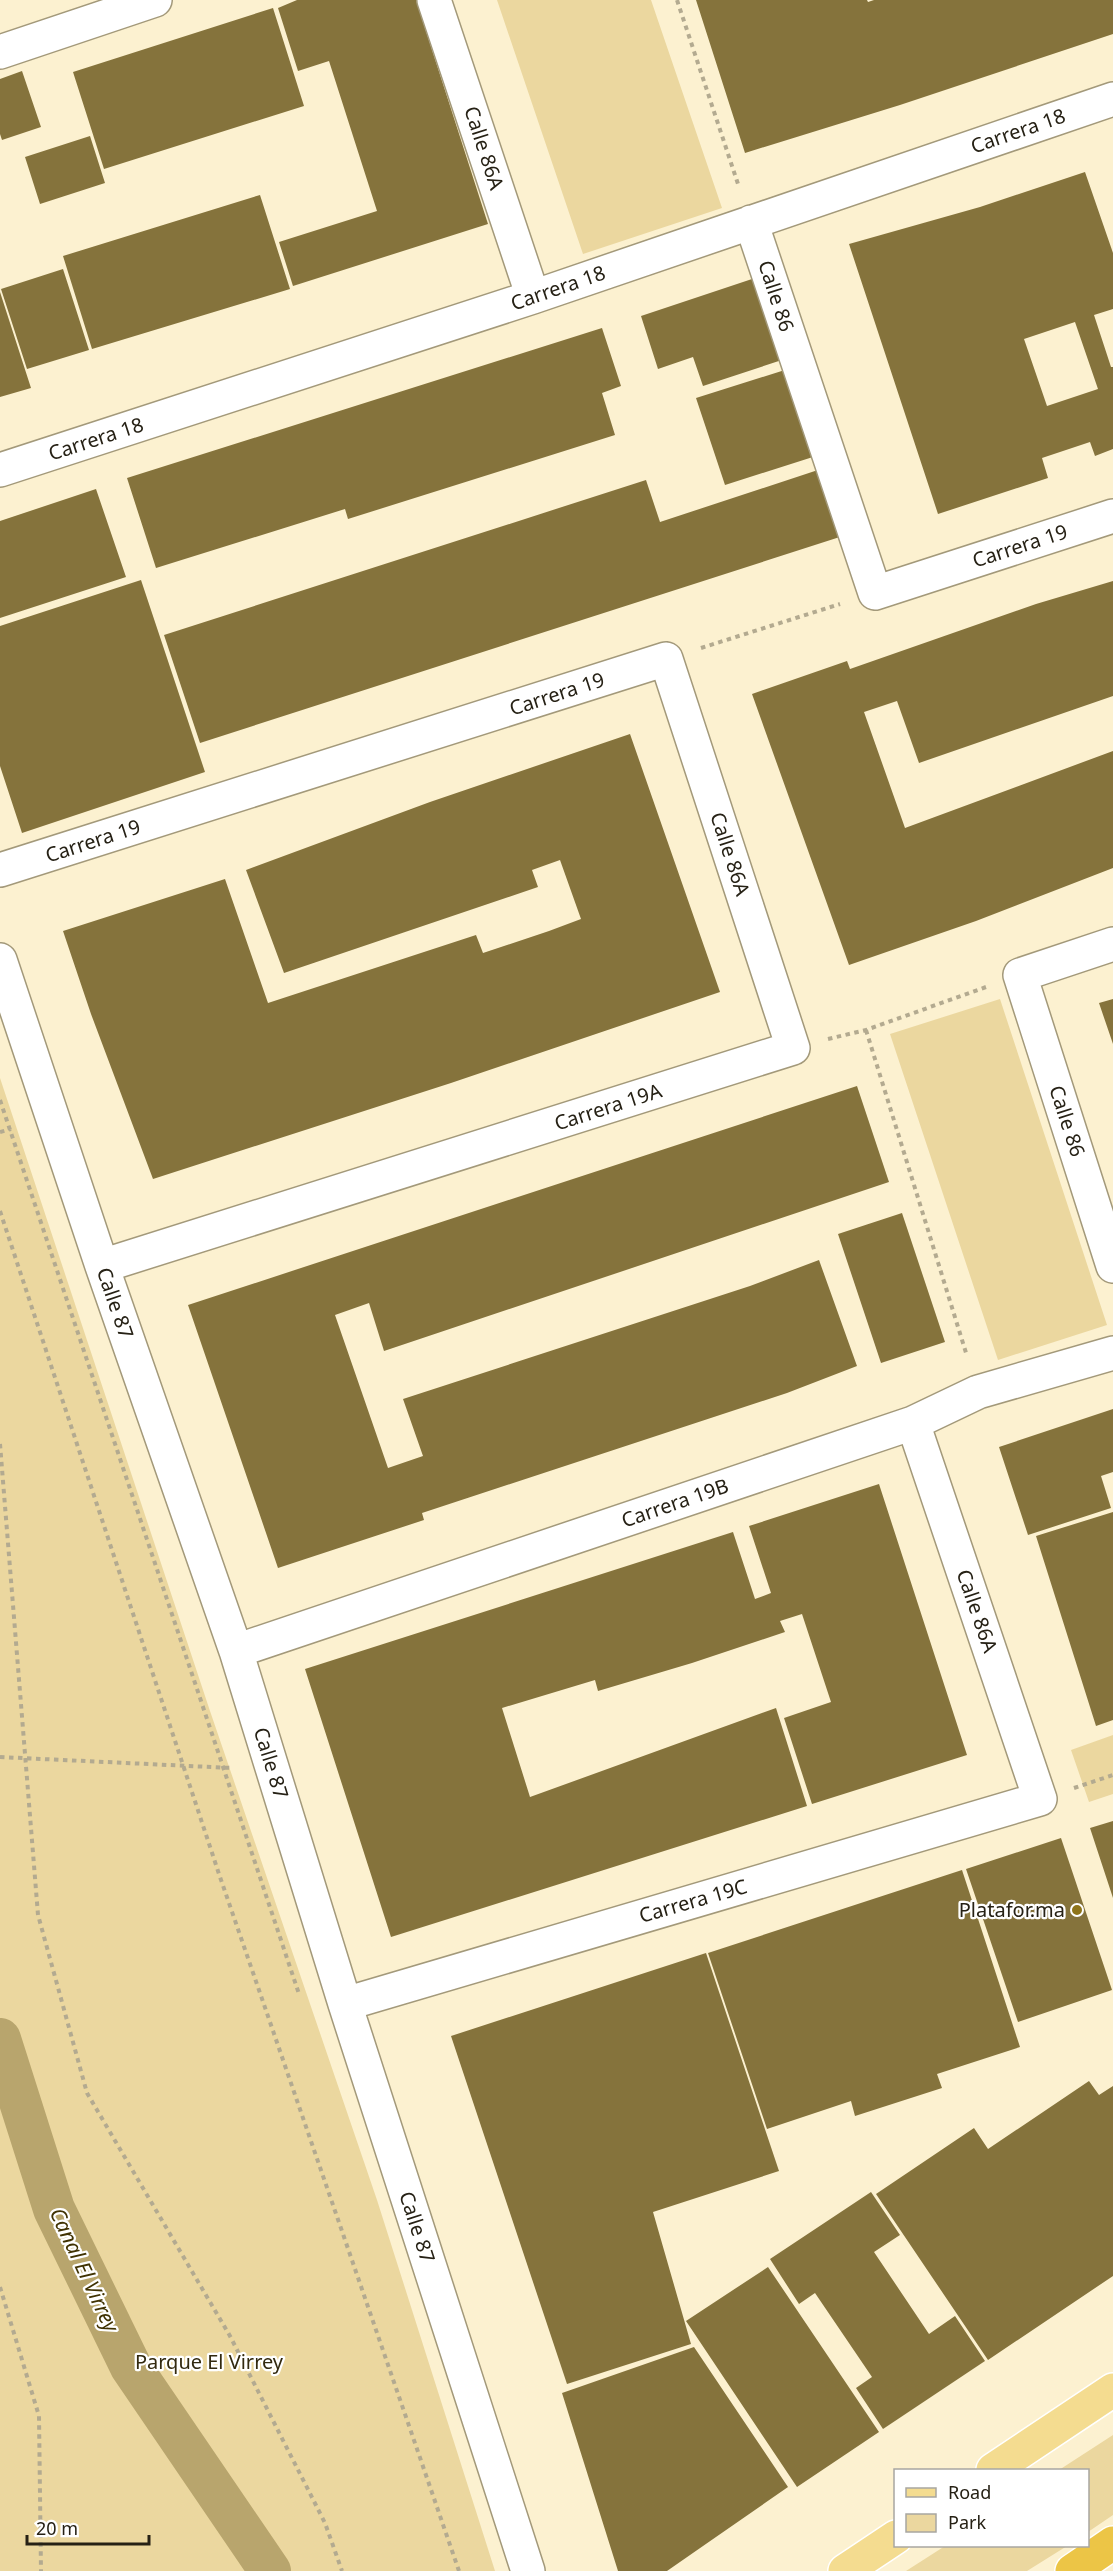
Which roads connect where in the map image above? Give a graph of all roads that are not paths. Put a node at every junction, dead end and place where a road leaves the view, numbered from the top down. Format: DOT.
graph roads {
  1 [pos="155,0"];
  2 [pos="434,0"];
  3 [pos="0,52"];
  4 [pos="1113,99"];
  5 [pos="751,222"];
  6 [pos="533,297"];
  7 [pos="0,470"];
  8 [pos="1113,516"];
  9 [pos="875,593"];
  10 [pos="666,659"];
  11 [pos="0,870"];
  12 [pos="1113,944"];
  13 [pos="0,960"];
  14 [pos="793,1048"];
  15 [pos="102,1266"];
  16 [pos="1113,1266"];
  17 [pos="1113,1353"];
  18 [pos="913,1423"];
  19 [pos="236,1651"];
  20 [pos="1040,1799"];
  21 [pos="345,2004"];
  22 [pos="1113,2390"];
  23 [pos="994,2469"];
  24 [pos="894,2538"];
  25 [pos="1113,2543"];
  26 [pos="528,2571"];
  27 [pos="845,2571"];
  28 [pos="1072,2571"];
  1 -- 3 [label="street"];
  2 -- 6 [label="street, Calle 86A"];
  4 -- 5 [label="street, Carrera 18"];
  5 -- 6 [label="street, Carrera 18"];
  5 -- 9 [label="street, Calle 86"];
  6 -- 7 [label="street, Carrera 18"];
  8 -- 9 [label="street, Carrera 19"];
  10 -- 11 [label="street, Carrera 19"];
  10 -- 14 [label="street, Calle 86A"];
  12 -- 16 [label="street, Calle 86"];
  13 -- 15 [label="street, Calle 87"];
  14 -- 15 [label="street, Carrera 19A"];
  15 -- 19 [label="street, Calle 87"];
  17 -- 18 [label="street, Carrera 19B"];
  18 -- 19 [label="street, Carrera 19B"];
  18 -- 20 [label="street, Calle 86A"];
  19 -- 21 [label="street, Calle 87"];
  20 -- 21 [label="street, Carrera 19C"];
  21 -- 26 [label="street, Calle 87"];
  22 -- 23 [label="main road"];
  24 -- 27 [label="main road"];
  25 -- 28 [label="highway"];
}
